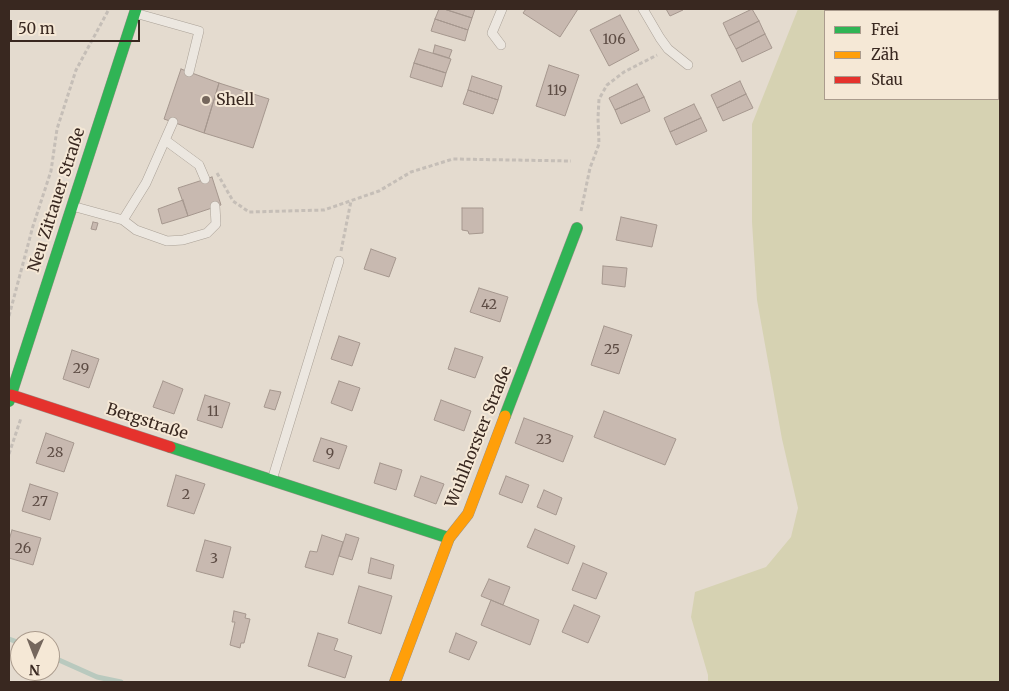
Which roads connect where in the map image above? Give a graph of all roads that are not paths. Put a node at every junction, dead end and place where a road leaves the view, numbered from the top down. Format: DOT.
graph roads {
  1 [pos="502,9"];
  2 [pos="643,9"];
  3 [pos="136,11"];
  4 [pos="501,46"];
  5 [pos="688,65"];
  6 [pos="189,72"];
  7 [pos="172,122"];
  8 [pos="165,140"];
  9 [pos="205,179"];
  10 [pos="72,206"];
  11 [pos="215,206"];
  12 [pos="123,220"];
  13 [pos="578,228"];
  14 [pos="339,261"];
  15 [pos="10,398"];
  16 [pos="272,480"];
  17 [pos="449,538"];
  18 [pos="395,682"];
  1 -- 4 [label="lane"];
  2 -- 5 [label="lane"];
  3 -- 6 [label="lane"];
  3 -- 10 [label="street, Neu Zittauer Straße"];
  7 -- 8 [label="lane"];
  8 -- 9 [label="lane"];
  8 -- 12 [label="lane"];
  10 -- 12 [label="lane"];
  10 -- 15 [label="street, Neu Zittauer Straße"];
  11 -- 12 [label="lane"];
  13 -- 17 [label="street, Wuhlhorster Straße"];
  14 -- 16 [label="lane"];
  15 -- 16 [label="street, Bergstraße"];
  16 -- 17 [label="street, Bergstraße"];
  17 -- 18 [label="street, Wuhlhorster Straße"];
}
